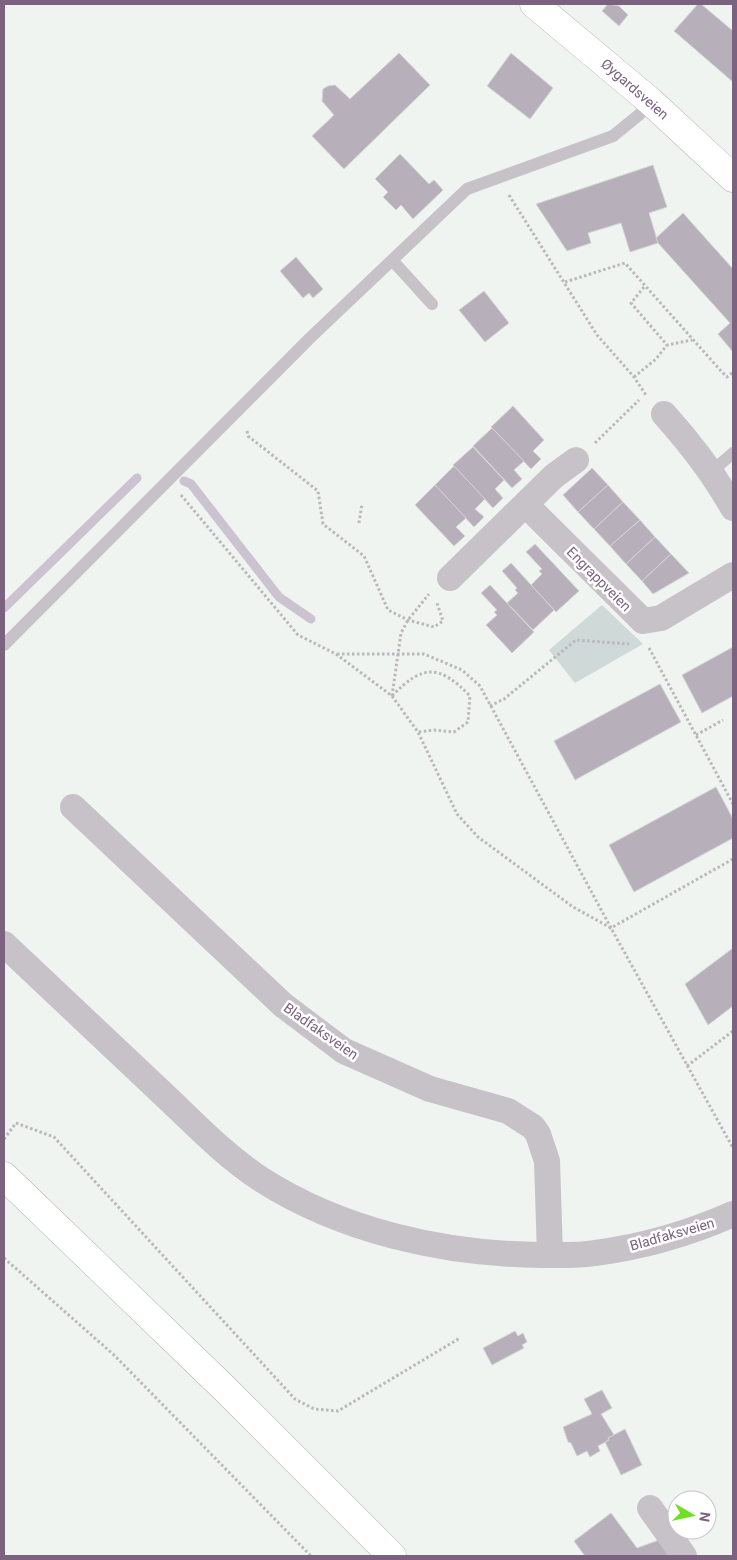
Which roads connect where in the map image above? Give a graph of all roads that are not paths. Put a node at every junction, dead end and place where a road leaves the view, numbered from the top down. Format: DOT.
graph roads {
  1 [pos="534,4"];
  2 [pos="650,101"];
  3 [pos="733,178"];
  4 [pos="393,262"];
  5 [pos="432,304"];
  6 [pos="664,414"];
  7 [pos="583,453"];
  8 [pos="733,453"];
  9 [pos="710,473"];
  10 [pos="526,505"];
  11 [pos="733,508"];
  12 [pos="733,575"];
  13 [pos="450,578"];
  14 [pos="4,645"];
  15 [pos="72,807"];
  16 [pos="4,944"];
  17 [pos="4,1176"];
  18 [pos="733,1214"];
  19 [pos="550,1255"];
  20 [pos="650,1508"];
  21 [pos="392,1556"];
  22 [pos="684,1556"];
  1 -- 2 [label="main road, Øygardsveien"];
  2 -- 3 [label="main road, Øygardsveien"];
  2 -- 4 [label="lane"];
  4 -- 5 [label="lane"];
  4 -- 14 [label="lane"];
  6 -- 9 [label="street"];
  7 -- 10 [label="street"];
  8 -- 9 [label="lane"];
  9 -- 11 [label="street"];
  10 -- 12 [label="street, Engrappveien"];
  10 -- 13 [label="street"];
  15 -- 19 [label="street, Bladfaksveien"];
  16 -- 19 [label="street, Bladfaksveien"];
  17 -- 21 [label="main road"];
  18 -- 19 [label="street, Bladfaksveien"];
  20 -- 22 [label="street"];
}
